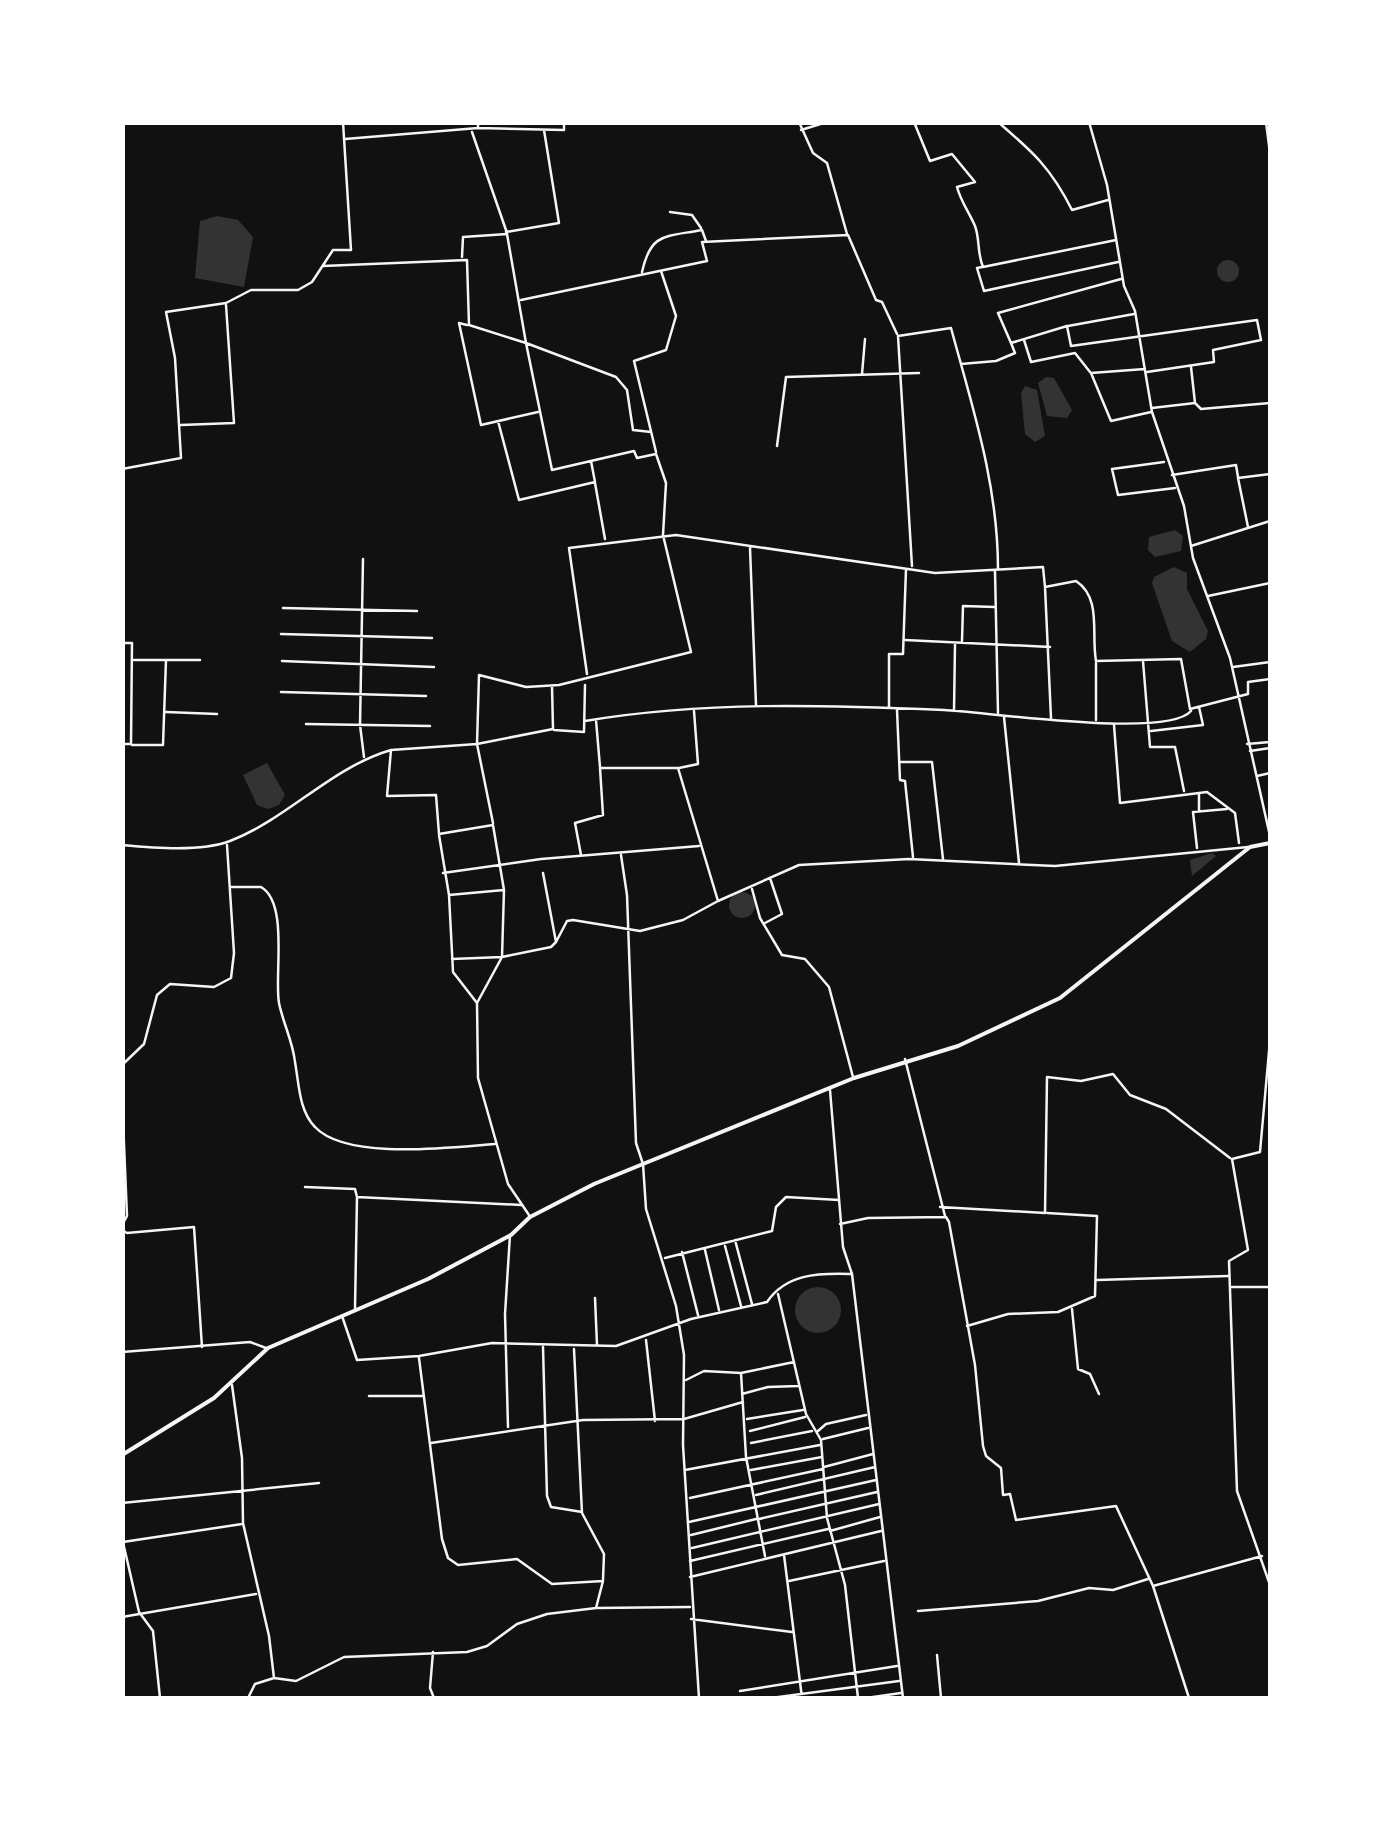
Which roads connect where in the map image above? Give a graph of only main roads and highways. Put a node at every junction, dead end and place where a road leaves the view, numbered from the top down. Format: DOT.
graph roads {
  1 [pos="1270,839"];
  2 [pos="122,1455"];
  1 -- 2 [label="main road"];
}
